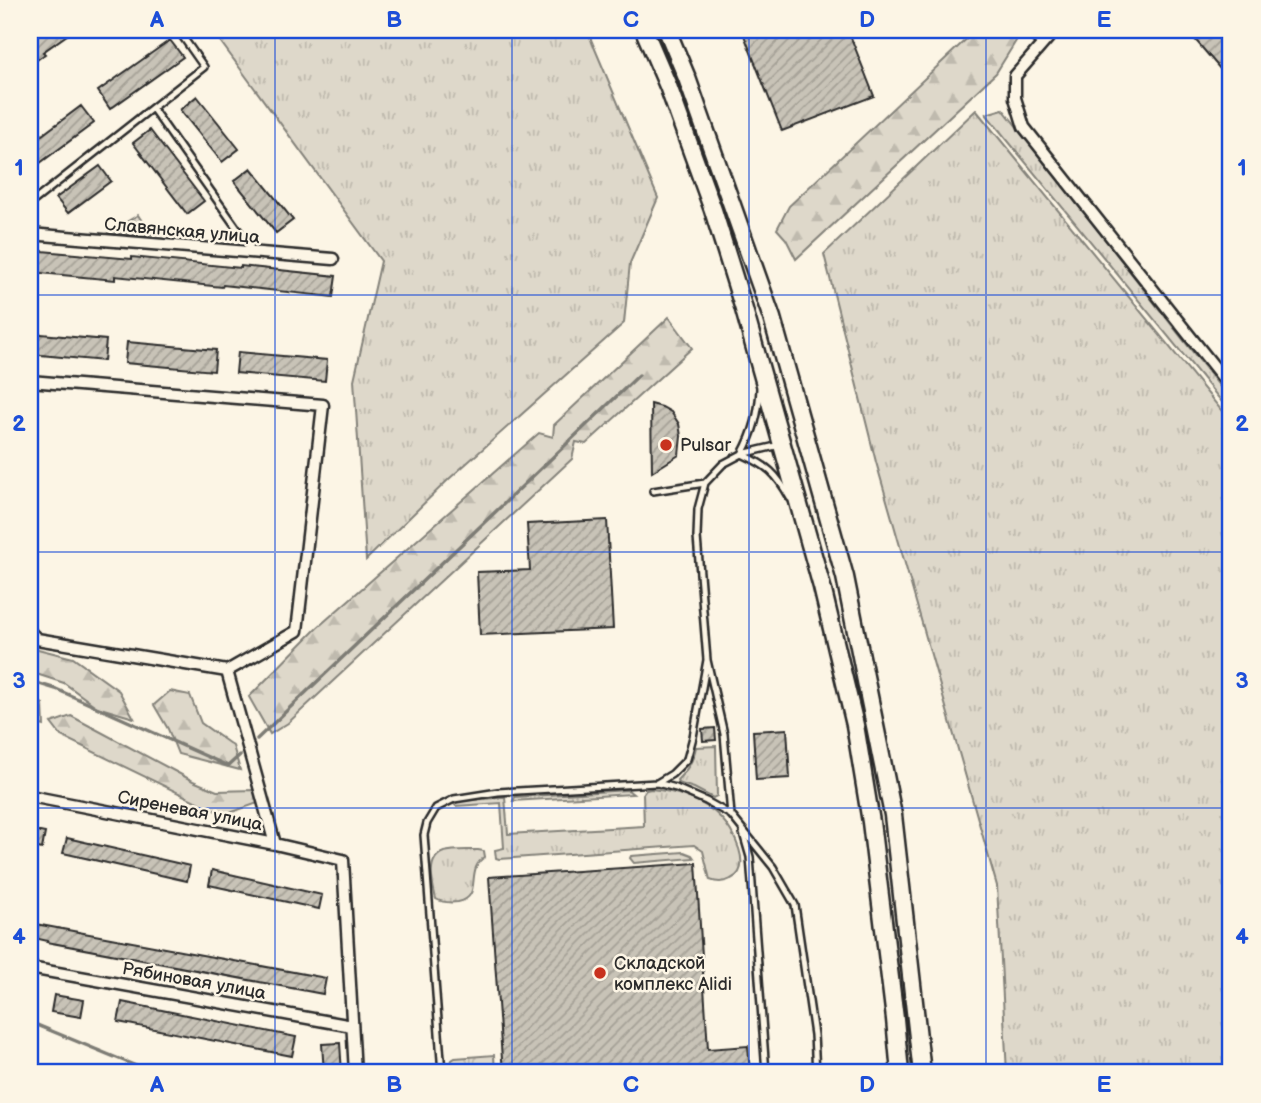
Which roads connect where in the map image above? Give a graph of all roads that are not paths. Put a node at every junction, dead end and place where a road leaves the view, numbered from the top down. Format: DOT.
graph roads {
  1 [pos="178,30"];
  2 [pos="644,30"];
  3 [pos="667,30"];
  4 [pos="1026,30"];
  5 [pos="1055,30"];
  6 [pos="1041,45"];
  7 [pos="152,108"];
  8 [pos="30,204"];
  9 [pos="30,234"];
  10 [pos="254,252"];
  11 [pos="333,259"];
  12 [pos="743,306"];
  13 [pos="30,381"];
  14 [pos="1231,388"];
  15 [pos="807,440"];
  16 [pos="783,444"];
  17 [pos="742,454"];
  18 [pos="705,483"];
  19 [pos="653,491"];
  20 [pos="814,558"];
  21 [pos="30,632"];
  22 [pos="707,660"];
  23 [pos="227,671"];
  24 [pos="657,783"];
  25 [pos="30,796"];
  26 [pos="731,815"];
  27 [pos="742,829"];
  28 [pos="275,844"];
  29 [pos="30,968"];
  30 [pos="352,1026"];
  31 [pos="355,1073"];
  32 [pos="442,1073"];
  33 [pos="766,1073"];
  34 [pos="816,1073"];
  35 [pos="900,1073"];
  36 [pos="922,1073"];
  1 -- 7 [label="lane"];
  2 -- 12 [label="main road"];
  3 -- 15 [label="main road"];
  4 -- 6 [label="lane"];
  5 -- 6 [label="street"];
  6 -- 14 [label="street"];
  7 -- 8 [label="lane"];
  7 -- 10 [label="lane"];
  9 -- 10 [label="street, Славянская улица"];
  10 -- 11 [label="street, Славянская улица"];
  12 -- 16 [label="main road"];
  12 -- 17 [label="lane"];
  13 -- 23 [label="street"];
  15 -- 16 [label="main road"];
  15 -- 36 [label="main road"];
  16 -- 17 [label="lane"];
  16 -- 20 [label="main road"];
  17 -- 18 [label="lane"];
  17 -- 20 [label="lane"];
  18 -- 19 [label="lane"];
  18 -- 22 [label="lane"];
  20 -- 35 [label="main road"];
  21 -- 23 [label="street"];
  22 -- 24 [label="lane"];
  22 -- 26 [label="lane"];
  23 -- 28 [label="street"];
  24 -- 26 [label="lane"];
  24 -- 32 [label="lane"];
  25 -- 28 [label="street, Сиреневая улица"];
  26 -- 27 [label="lane"];
  27 -- 33 [label="lane"];
  27 -- 34 [label="lane"];
  28 -- 30 [label="street, Сиреневая улица"];
  29 -- 30 [label="street, Рябиновая улица"];
  30 -- 31 [label="street"];
}
